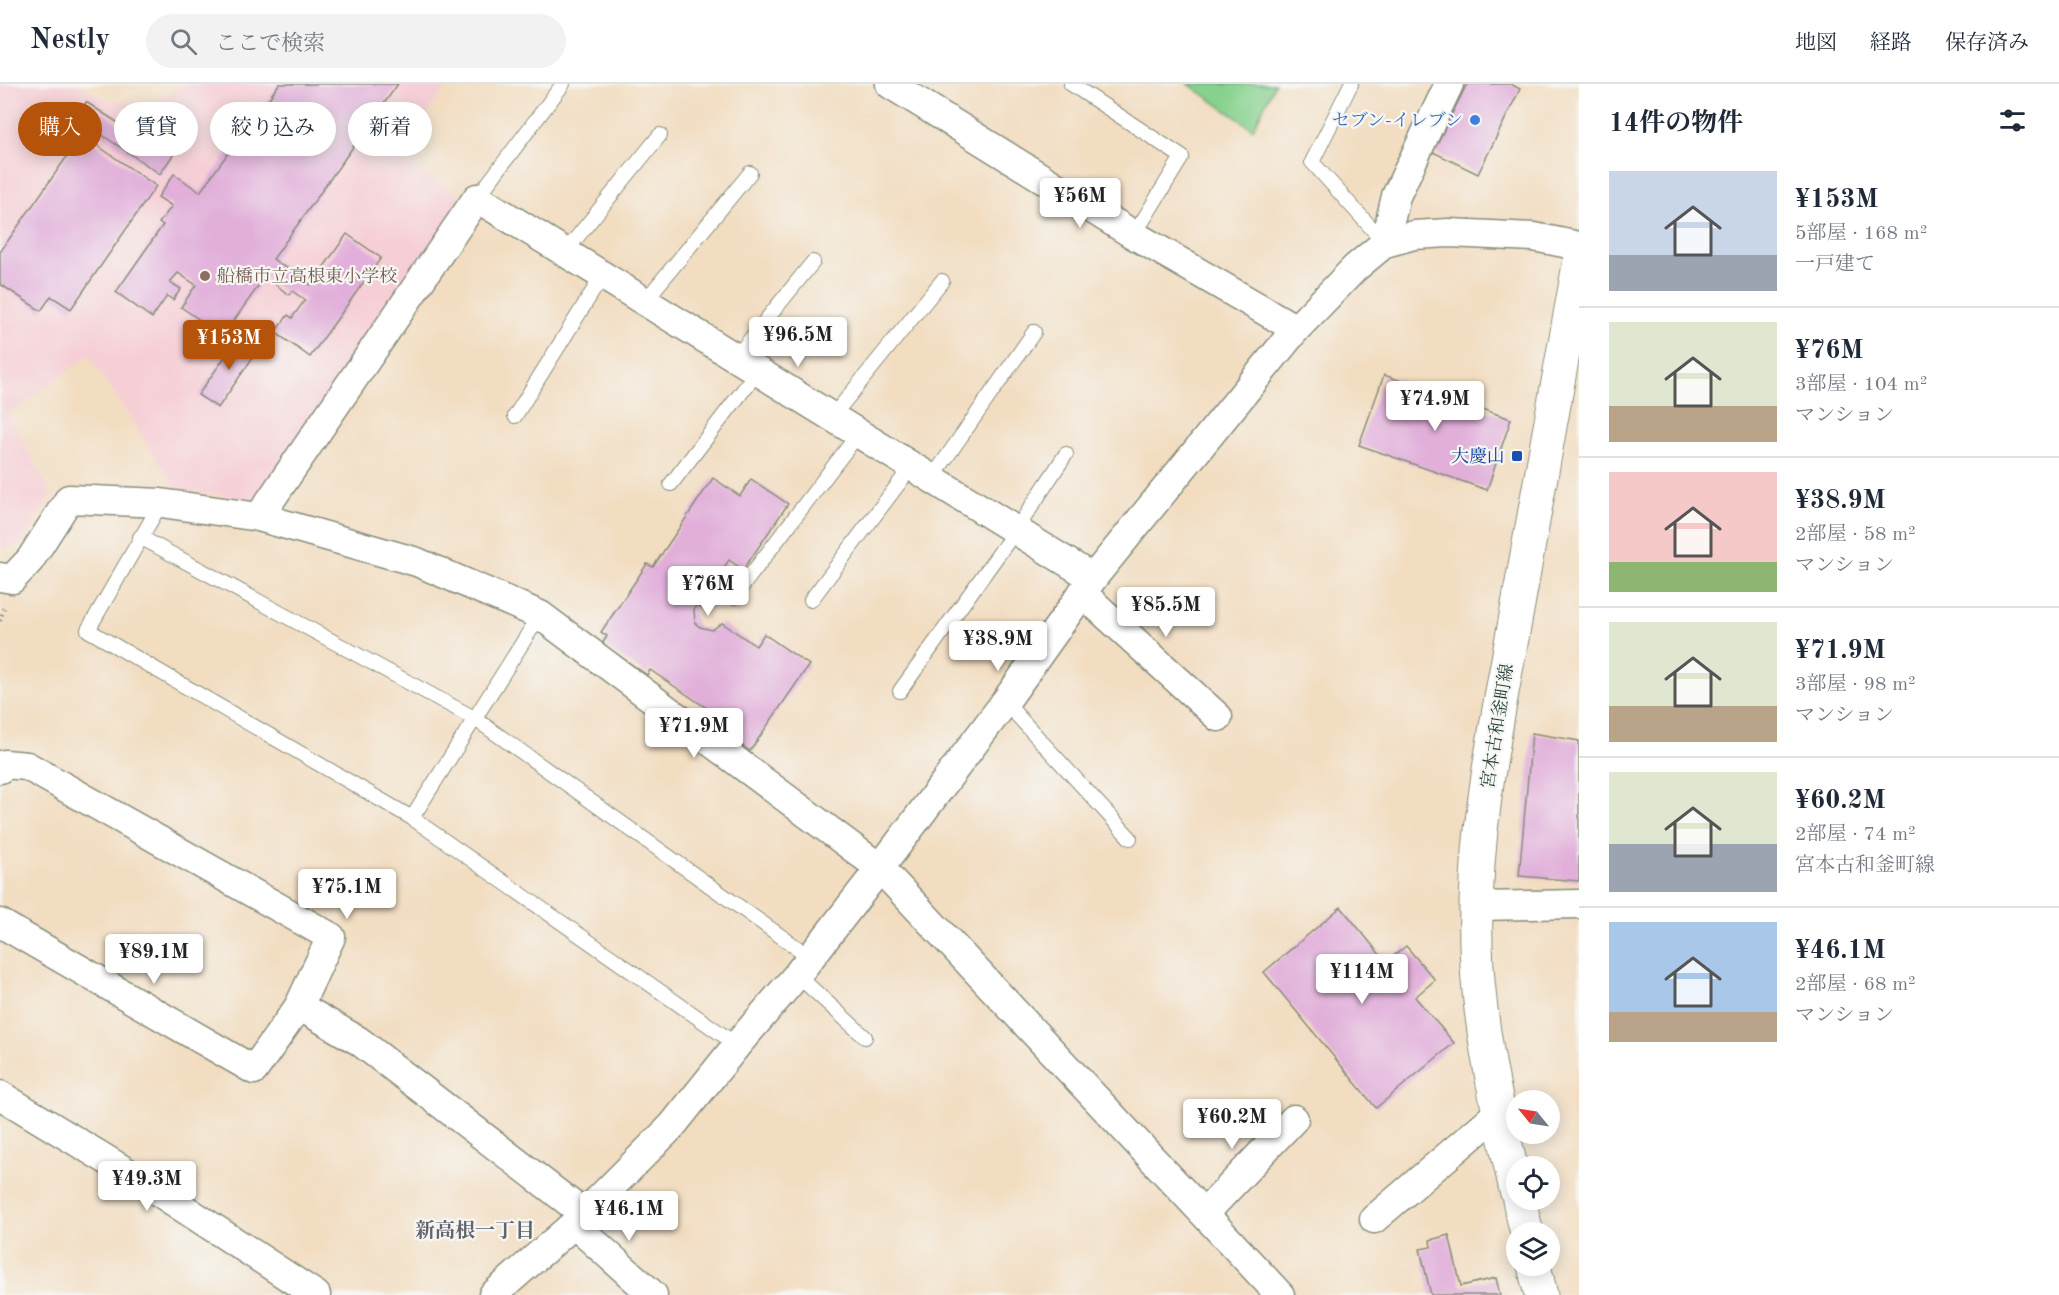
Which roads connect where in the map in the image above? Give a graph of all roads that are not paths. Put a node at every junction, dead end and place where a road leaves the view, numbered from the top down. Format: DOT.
graph roads {
  1 [pos="563,84"];
  2 [pos="890,84"];
  3 [pos="1071,84"];
  4 [pos="1351,84"];
  5 [pos="1449,84"];
  6 [pos="660,135"];
  7 [pos="750,173"];
  8 [pos="477,198"];
  9 [pos="1134,235"];
  10 [pos="1385,243"];
  11 [pos="1579,246"];
  12 [pos="564,252"];
  13 [pos="813,262"];
  14 [pos="1579,265"];
  15 [pos="603,276"];
  16 [pos="942,281"];
  17 [pos="645,301"];
  18 [pos="1296,329"];
  19 [pos="1034,332"];
  20 [pos="747,364"];
  21 [pos="515,416"];
  22 [pos="832,417"];
  23 [pos="859,433"];
  24 [pos="1066,454"];
  25 [pos="922,472"];
  26 [pos="671,484"];
  27 [pos="161,503"];
  28 [pos="259,517"];
  29 [pos="1016,530"];
  30 [pos="140,537"];
  31 [pos="0,577"];
  32 [pos="1088,585"];
  33 [pos="734,597"];
  34 [pos="811,600"];
  35 [pos="540,615"];
  36 [pos="900,692"];
  37 [pos="1005,702"];
  38 [pos="1218,717"];
  39 [pos="474,718"];
  40 [pos="0,770"];
  41 [pos="412,818"];
  42 [pos="1130,838"];
  43 [pos="880,868"];
  44 [pos="1579,904"];
  45 [pos="1477,906"];
  46 [pos="0,923"];
  47 [pos="803,966"];
  48 [pos="299,1006"];
  49 [pos="865,1037"];
  50 [pos="737,1045"];
  51 [pos="0,1095"];
  52 [pos="1498,1113"];
  53 [pos="1294,1119"];
  54 [pos="1508,1156"];
  55 [pos="1205,1213"];
  56 [pos="579,1219"];
  57 [pos="1374,1219"];
  58 [pos="1536,1276"];
  59 [pos="316,1295"];
  60 [pos="493,1295"];
  61 [pos="653,1295"];
  62 [pos="1280,1295"];
  63 [pos="1541,1295"];
  1 -- 8 [label="lane"];
  2 -- 9 [label="street"];
  3 -- 9 [label="lane"];
  4 -- 10 [label="lane"];
  5 -- 10 [label="street"];
  6 -- 12 [label="lane"];
  7 -- 17 [label="lane"];
  8 -- 12 [label="street"];
  8 -- 28 [label="street"];
  9 -- 18 [label="street"];
  10 -- 11 [label="street"];
  10 -- 18 [label="street"];
  12 -- 15 [label="street"];
  13 -- 20 [label="lane"];
  14 -- 45 [label="street, 宮本古和釜町線"];
  15 -- 17 [label="street"];
  15 -- 21 [label="lane"];
  16 -- 22 [label="lane"];
  17 -- 20 [label="street"];
  18 -- 32 [label="street"];
  19 -- 25 [label="lane"];
  20 -- 22 [label="street"];
  20 -- 26 [label="lane"];
  22 -- 23 [label="street"];
  23 -- 25 [label="street"];
  23 -- 33 [label="lane"];
  24 -- 29 [label="lane"];
  25 -- 29 [label="street"];
  25 -- 34 [label="lane"];
  27 -- 28 [label="street"];
  27 -- 30 [label="lane"];
  27 -- 31 [label="street"];
  28 -- 35 [label="street"];
  29 -- 32 [label="street"];
  29 -- 36 [label="lane"];
  30 -- 39 [label="lane"];
  30 -- 41 [label="lane"];
  32 -- 37 [label="street"];
  32 -- 38 [label="street"];
  35 -- 39 [label="lane"];
  35 -- 43 [label="street"];
  37 -- 42 [label="lane"];
  37 -- 43 [label="street"];
  39 -- 41 [label="lane"];
  39 -- 47 [label="lane"];
  40 -- 48 [label="street"];
  41 -- 50 [label="lane"];
  43 -- 47 [label="street"];
  43 -- 55 [label="street"];
  44 -- 45 [label="street"];
  45 -- 52 [label="street, 宮本古和釜町線"];
  46 -- 48 [label="street"];
  47 -- 49 [label="lane"];
  47 -- 50 [label="street"];
  48 -- 56 [label="street"];
  50 -- 56 [label="street"];
  51 -- 59 [label="street"];
  52 -- 54 [label="street, 宮本古和釜町線"];
  52 -- 57 [label="street"];
  53 -- 55 [label="street"];
  55 -- 62 [label="street"];
  56 -- 60 [label="street"];
  56 -- 61 [label="street"];
  58 -- 63 [label="street"];
}
